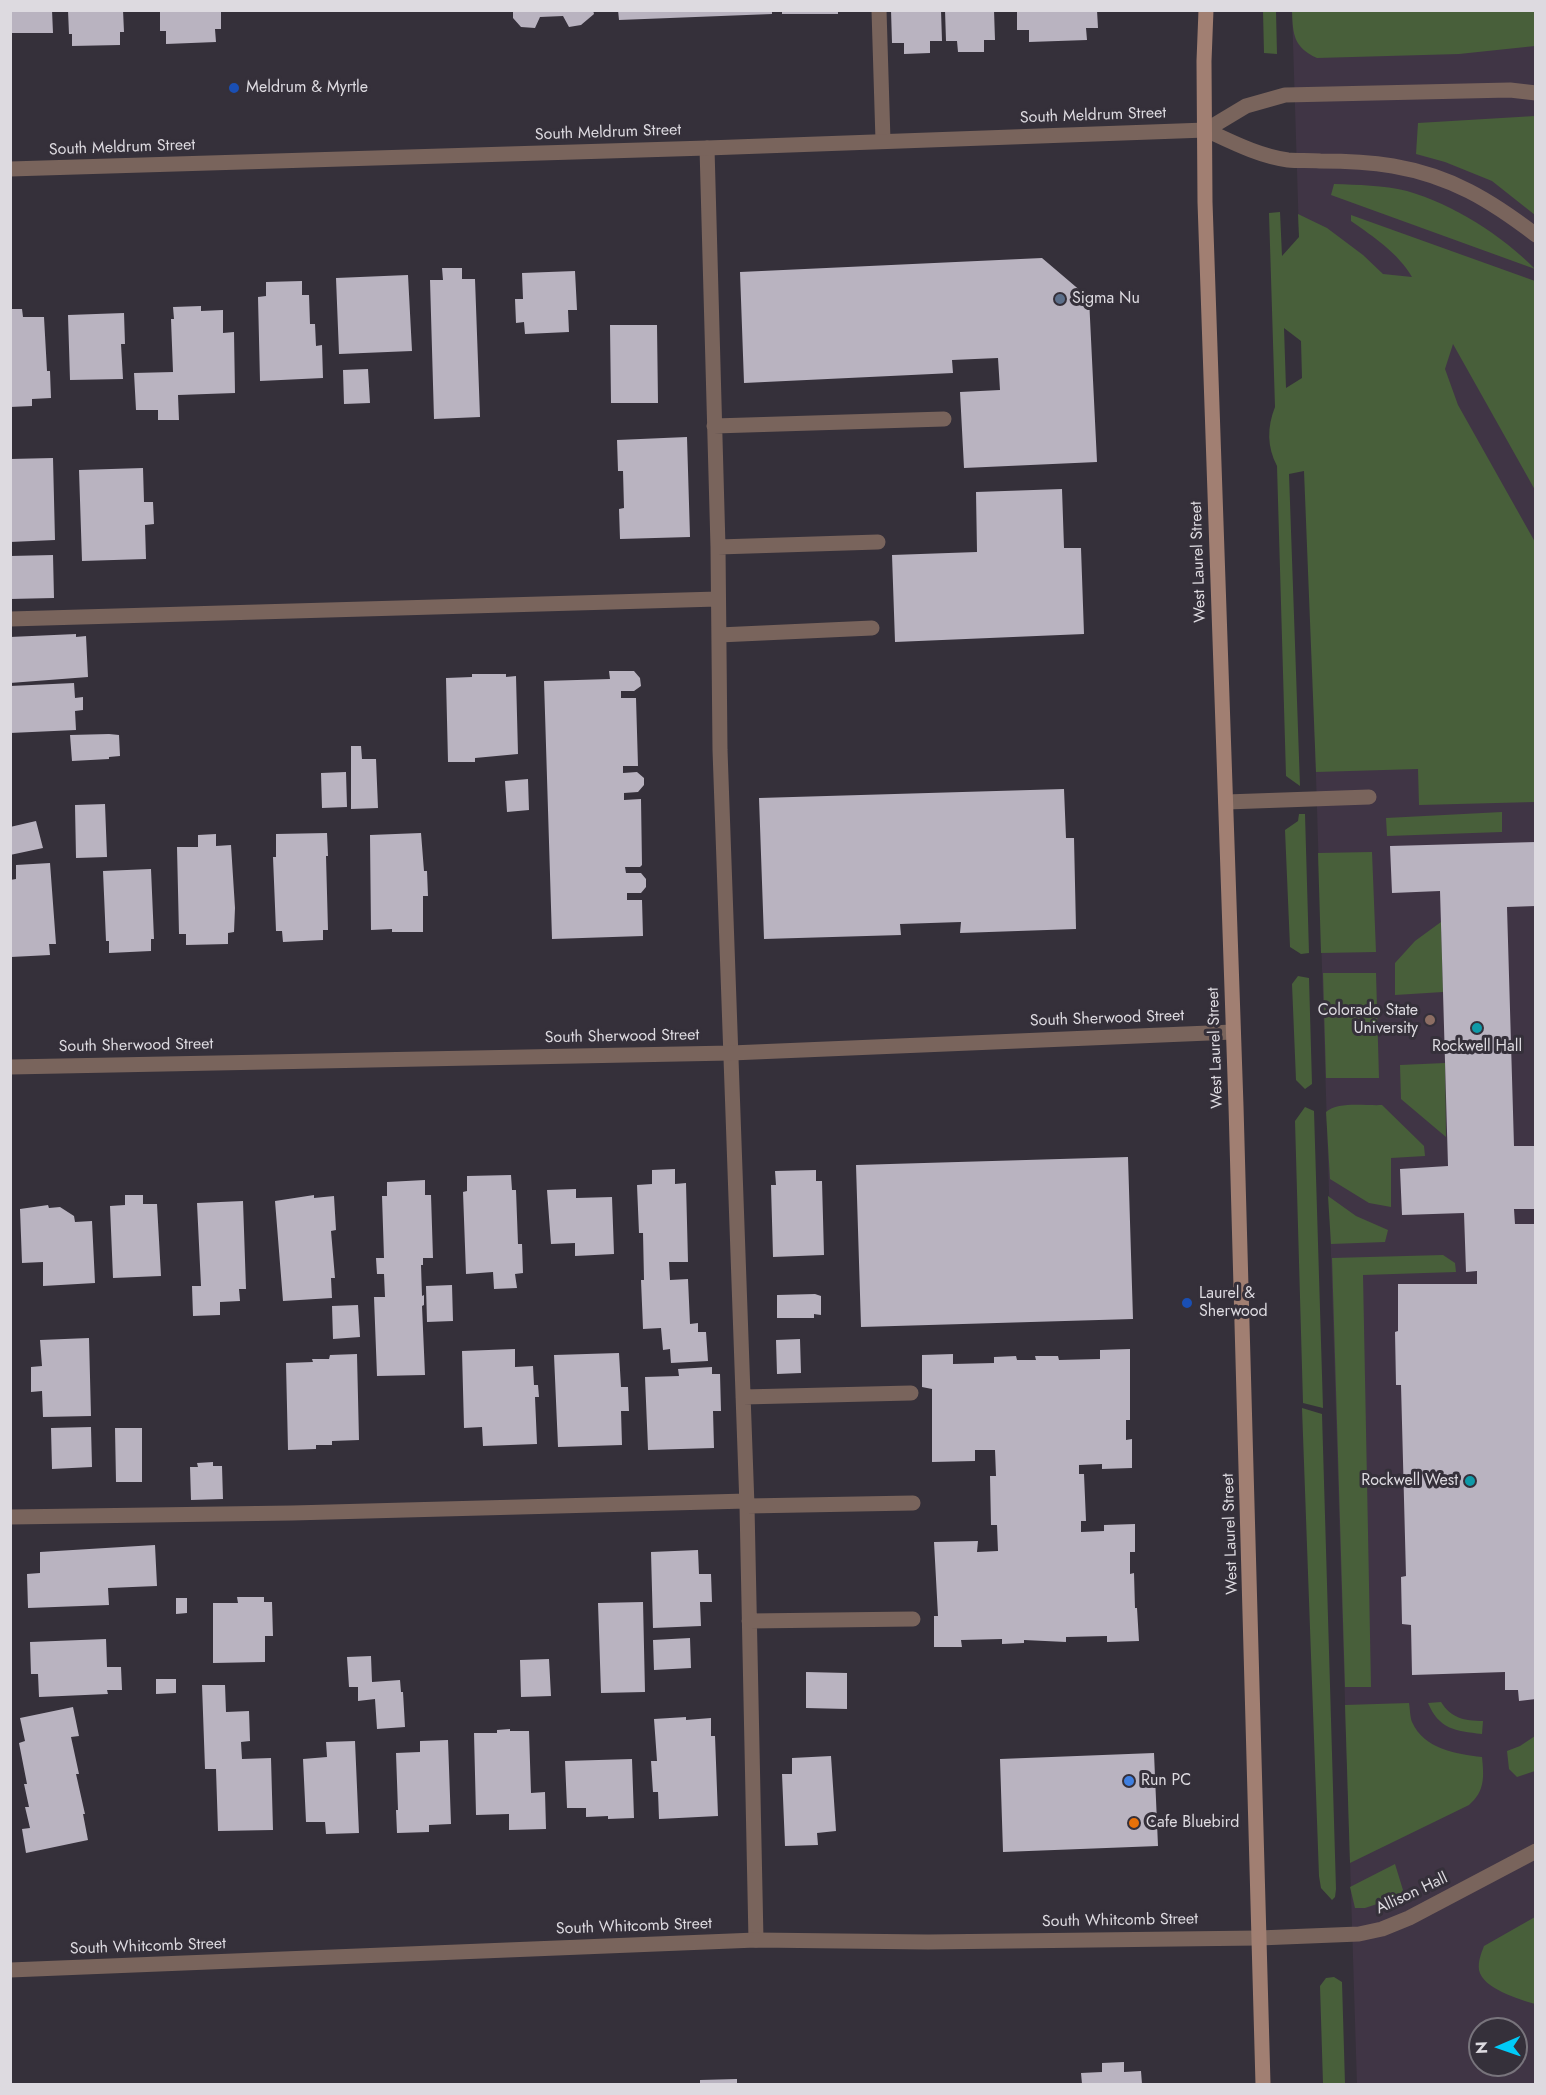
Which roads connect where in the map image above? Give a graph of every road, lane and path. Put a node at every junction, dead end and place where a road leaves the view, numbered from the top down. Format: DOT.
graph roads {
  1 [pos="879,10"];
  2 [pos="1206,10"];
  3 [pos="1536,93"];
  4 [pos="1206,130"];
  5 [pos="884,141"];
  6 [pos="706,148"];
  7 [pos="10,169"];
  8 [pos="1536,235"];
  9 [pos="944,419"];
  10 [pos="714,426"];
  11 [pos="878,542"];
  12 [pos="718,547"];
  13 [pos="718,599"];
  14 [pos="10,619"];
  15 [pos="872,628"];
  16 [pos="719,635"];
  17 [pos="1369,797"];
  18 [pos="1226,802"];
  19 [pos="1233,1032"];
  20 [pos="731,1053"];
  21 [pos="10,1067"];
  22 [pos="911,1393"];
  23 [pos="743,1397"];
  24 [pos="913,1503"];
  25 [pos="747,1504"];
  26 [pos="10,1517"];
  27 [pos="913,1619"];
  28 [pos="749,1621"];
  29 [pos="1536,1851"];
  30 [pos="1259,1938"];
  31 [pos="756,1940"];
  32 [pos="10,1970"];
  33 [pos="1263,2085"];
  1 -- 5 [label="street"];
  2 -- 4 [label="main road, West Laurel Street"];
  3 -- 4 [label="street"];
  4 -- 5 [label="street, South Meldrum Street"];
  4 -- 8 [label="street"];
  4 -- 18 [label="main road, West Laurel Street"];
  5 -- 6 [label="street, South Meldrum Street"];
  6 -- 7 [label="street, South Meldrum Street"];
  6 -- 10 [label="street"];
  9 -- 10 [label="street"];
  10 -- 12 [label="street"];
  11 -- 12 [label="street"];
  12 -- 13 [label="street"];
  13 -- 14 [label="street"];
  13 -- 16 [label="street"];
  15 -- 16 [label="street"];
  16 -- 20 [label="street"];
  17 -- 18 [label="street"];
  18 -- 19 [label="main road, West Laurel Street"];
  19 -- 20 [label="street, South Sherwood Street"];
  19 -- 30 [label="main road, West Laurel Street"];
  20 -- 21 [label="street, South Sherwood Street"];
  20 -- 23 [label="street"];
  22 -- 23 [label="street"];
  23 -- 25 [label="street"];
  24 -- 25 [label="street"];
  25 -- 26 [label="street"];
  25 -- 28 [label="street"];
  27 -- 28 [label="street"];
  28 -- 31 [label="street"];
  29 -- 30 [label="street, Allison Hall"];
  30 -- 31 [label="street, South Whitcomb Street"];
  30 -- 33 [label="main road, West Laurel Street"];
  31 -- 32 [label="street, South Whitcomb Street"];
}
